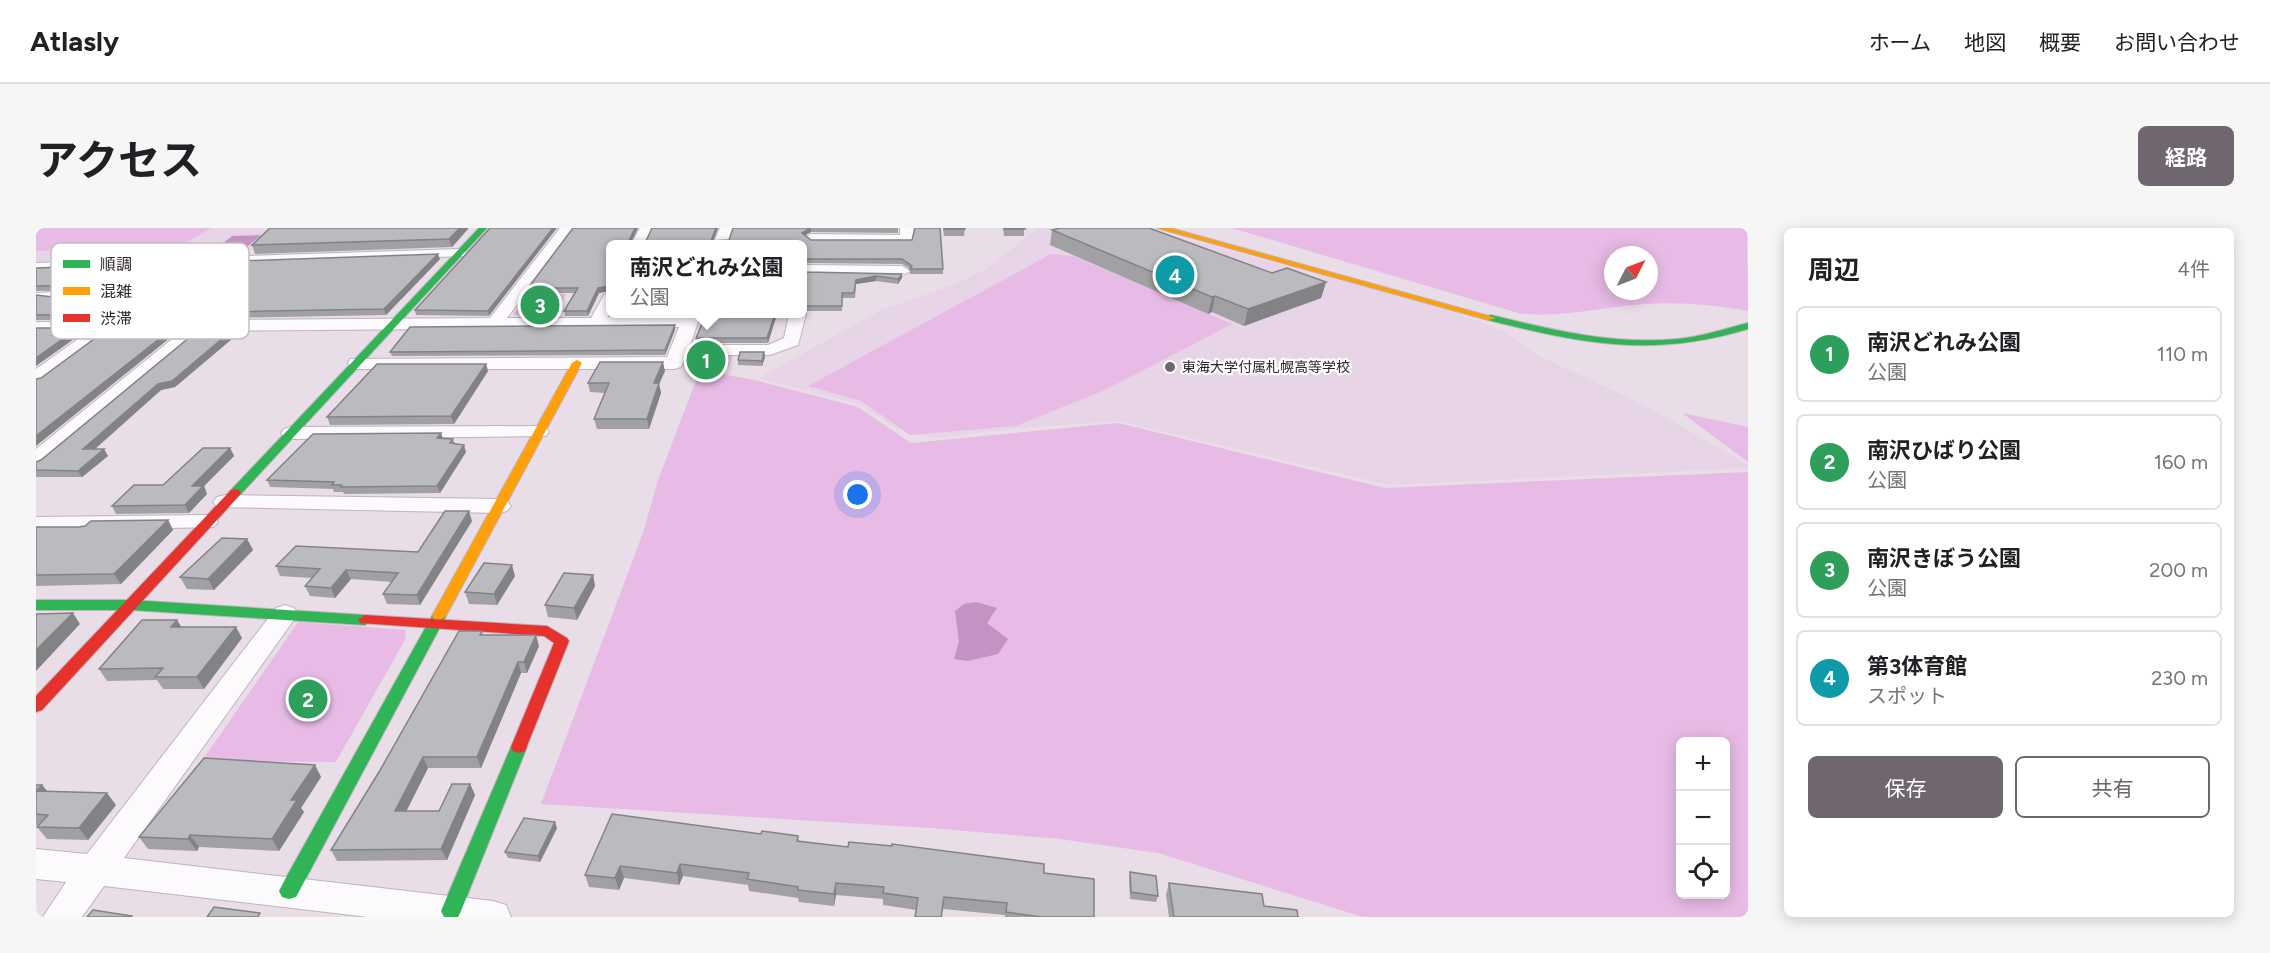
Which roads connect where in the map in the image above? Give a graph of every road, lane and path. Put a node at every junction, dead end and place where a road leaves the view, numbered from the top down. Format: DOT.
graph roads {
  1 [pos="483,228"];
  2 [pos="567,228"];
  3 [pos="907,228"];
  4 [pos="1161,228"];
  5 [pos="811,233"];
  6 [pos="459,253"];
  7 [pos="807,255"];
  8 [pos="249,260"];
  9 [pos="51,267"];
  10 [pos="36,268"];
  11 [pos="902,271"];
  12 [pos="807,277"];
  13 [pos="51,295"];
  14 [pos="36,296"];
  15 [pos="51,298"];
  16 [pos="606,305"];
  17 [pos="36,309"];
  18 [pos="692,318"];
  19 [pos="796,318"];
  20 [pos="597,322"];
  21 [pos="394,323"];
  22 [pos="495,323"];
  23 [pos="249,325"];
  24 [pos="1748,326"];
  25 [pos="91,339"];
  26 [pos="184,339"];
  27 [pos="679,350"];
  28 [pos="357,363"];
  29 [pos="577,363"];
  30 [pos="36,378"];
  31 [pos="539,432"];
  32 [pos="291,433"];
  33 [pos="36,460"];
  34 [pos="225,502"];
  35 [pos="499,506"];
  36 [pos="206,522"];
  37 [pos="36,524"];
  38 [pos="36,605"];
  39 [pos="130,605"];
  40 [pos="285,614"];
  41 [pos="434,624"];
  42 [pos="36,706"];
  43 [pos="36,864"];
  44 [pos="96,871"];
  45 [pos="289,891"];
  46 [pos="451,911"];
  47 [pos="61,917"];
  48 [pos="493,917"];
  1 -- 6 [label="street"];
  2 -- 22 [label="street"];
  3 -- 5 [label="street"];
  4 -- 24 [label="street"];
  5 -- 7 [label="street"];
  6 -- 8 [label="street"];
  6 -- 21 [label="street"];
  9 -- 10 [label="street"];
  11 -- 12 [label="street"];
  13 -- 14 [label="lane"];
  15 -- 17 [label="street"];
  16 -- 20 [label="street"];
  18 -- 20 [label="street"];
  18 -- 27 [label="street"];
  19 -- 27 [label="street"];
  20 -- 22 [label="street"];
  21 -- 22 [label="street"];
  21 -- 23 [label="street"];
  21 -- 28 [label="street"];
  25 -- 30 [label="street"];
  26 -- 33 [label="street"];
  27 -- 29 [label="street"];
  28 -- 29 [label="street"];
  28 -- 32 [label="street"];
  29 -- 31 [label="street"];
  31 -- 32 [label="street"];
  31 -- 35 [label="street"];
  32 -- 34 [label="street"];
  34 -- 35 [label="street"];
  34 -- 36 [label="street"];
  35 -- 41 [label="street"];
  36 -- 37 [label="street"];
  36 -- 39 [label="street"];
  38 -- 39 [label="street"];
  39 -- 40 [label="street"];
  39 -- 42 [label="street"];
  40 -- 41 [label="street"];
  40 -- 44 [label="street"];
  41 -- 45 [label="street"];
  41 -- 46 [label="street"];
  43 -- 44 [label="street"];
  44 -- 45 [label="street"];
  44 -- 47 [label="street"];
  45 -- 46 [label="street"];
  46 -- 48 [label="street"];
}
